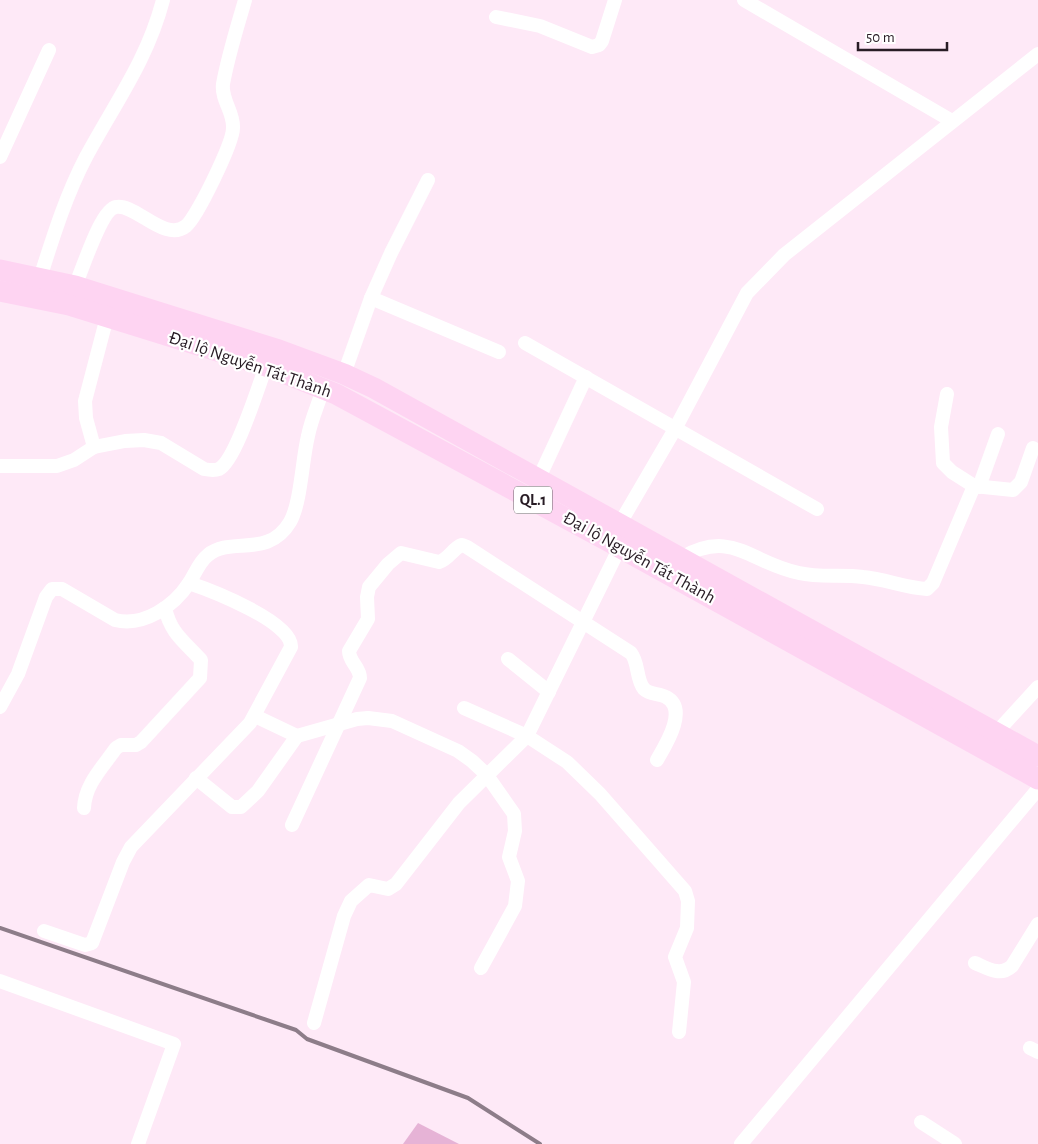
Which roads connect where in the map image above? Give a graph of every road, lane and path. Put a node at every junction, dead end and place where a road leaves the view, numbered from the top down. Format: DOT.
graph roads {
  1 [pos="163,0"];
  2 [pos="245,0"];
  3 [pos="615,0"];
  4 [pos="744,0"];
  5 [pos="496,17"];
  6 [pos="49,50"];
  7 [pos="1038,54"];
  8 [pos="952,121"];
  9 [pos="0,157"];
  10 [pos="428,180"];
  11 [pos="0,270"];
  12 [pos="40,278"];
  13 [pos="75,286"];
  14 [pos="0,291"];
  15 [pos="371,298"];
  16 [pos="107,317"];
  17 [pos="525,343"];
  18 [pos="499,352"];
  19 [pos="266,366"];
  20 [pos="344,374"];
  21 [pos="586,377"];
  22 [pos="330,392"];
  23 [pos="947,394"];
  24 [pos="675,429"];
  25 [pos="998,434"];
  26 [pos="94,447"];
  27 [pos="1033,448"];
  28 [pos="0,466"];
  29 [pos="538,480"];
  30 [pos="977,487"];
  31 [pos="817,509"];
  32 [pos="616,538"];
  33 [pos="681,558"];
  34 [pos="190,583"];
  35 [pos="165,608"];
  36 [pos="584,621"];
  37 [pos="508,659"];
  38 [pos="1038,687"];
  39 [pos="549,692"];
  40 [pos="0,707"];
  41 [pos="464,708"];
  42 [pos="255,716"];
  43 [pos="339,725"];
  44 [pos="996,733"];
  45 [pos="298,736"];
  46 [pos="528,736"];
  47 [pos="1038,756"];
  48 [pos="657,760"];
  49 [pos="486,774"];
  50 [pos="196,778"];
  51 [pos="1038,778"];
  52 [pos="1038,789"];
  53 [pos="84,808"];
  54 [pos="292,826"];
  55 [pos="1038,924"];
  56 [pos="44,931"];
  57 [pos="975,962"];
  58 [pos="481,968"];
  59 [pos="0,981"];
  60 [pos="314,1023"];
  61 [pos="679,1032"];
  62 [pos="921,1122"];
  63 [pos="138,1144"];
  64 [pos="741,1144"];
  65 [pos="956,1144"];
  1 -- 12 [label="street"];
  2 -- 13 [label="street"];
  3 -- 5 [label="street"];
  4 -- 8 [label="street"];
  6 -- 9 [label="street"];
  7 -- 8 [label="street"];
  8 -- 24 [label="street"];
  10 -- 15 [label="street"];
  11 -- 12 [label="main road, Đại lộ Nguyễn Tất Thành / QL.1"];
  12 -- 13 [label="main road, Đại lộ Nguyễn Tất Thành / QL.1"];
  13 -- 20 [label="main road, Đại lộ Nguyễn Tất Thành / QL.1"];
  14 -- 16 [label="main road, Đại lộ Nguyễn Tất Thành / QL.1"];
  15 -- 18 [label="street"];
  15 -- 20 [label="street"];
  16 -- 19 [label="main road, Đại lộ Nguyễn Tất Thành / QL.1"];
  16 -- 26 [label="street"];
  17 -- 21 [label="street"];
  19 -- 22 [label="main road, Đại lộ Nguyễn Tất Thành / QL.1"];
  19 -- 26 [label="street"];
  20 -- 22 [label="main road"];
  20 -- 29 [label="main road, Đại lộ Nguyễn Tất Thành / QL.1"];
  21 -- 24 [label="street"];
  21 -- 29 [label="street"];
  22 -- 32 [label="main road, Đại lộ Nguyễn Tất Thành / QL.1"];
  22 -- 34 [label="street"];
  23 -- 30 [label="street"];
  24 -- 31 [label="street"];
  24 -- 32 [label="street"];
  25 -- 30 [label="street"];
  26 -- 28 [label="street"];
  27 -- 30 [label="street"];
  29 -- 32 [label="main road, Đại lộ Nguyễn Tất Thành / QL.1"];
  30 -- 33 [label="street"];
  32 -- 33 [label="main road, Đại lộ Nguyễn Tất Thành / QL.1"];
  32 -- 36 [label="street"];
  32 -- 51 [label="main road, Đại lộ Nguyễn Tất Thành / QL.1"];
  33 -- 44 [label="main road, Đại lộ Nguyễn Tất Thành / QL.1"];
  34 -- 35 [label="street"];
  34 -- 42 [label="street"];
  35 -- 40 [label="street"];
  35 -- 53 [label="street"];
  36 -- 39 [label="street"];
  36 -- 43 [label="street"];
  36 -- 48 [label="street"];
  37 -- 39 [label="street"];
  38 -- 44 [label="street"];
  39 -- 46 [label="street"];
  41 -- 46 [label="street"];
  42 -- 45 [label="street"];
  42 -- 50 [label="street"];
  43 -- 45 [label="street"];
  43 -- 49 [label="street"];
  43 -- 54 [label="street"];
  44 -- 47 [label="main road, Đại lộ Nguyễn Tất Thành / QL.1"];
  45 -- 50 [label="street"];
  46 -- 49 [label="street"];
  46 -- 61 [label="street"];
  49 -- 58 [label="street"];
  49 -- 60 [label="street"];
  50 -- 56 [label="street"];
  52 -- 64 [label="street"];
  55 -- 57 [label="street"];
  59 -- 63 [label="street"];
  62 -- 65 [label="street"];
}
